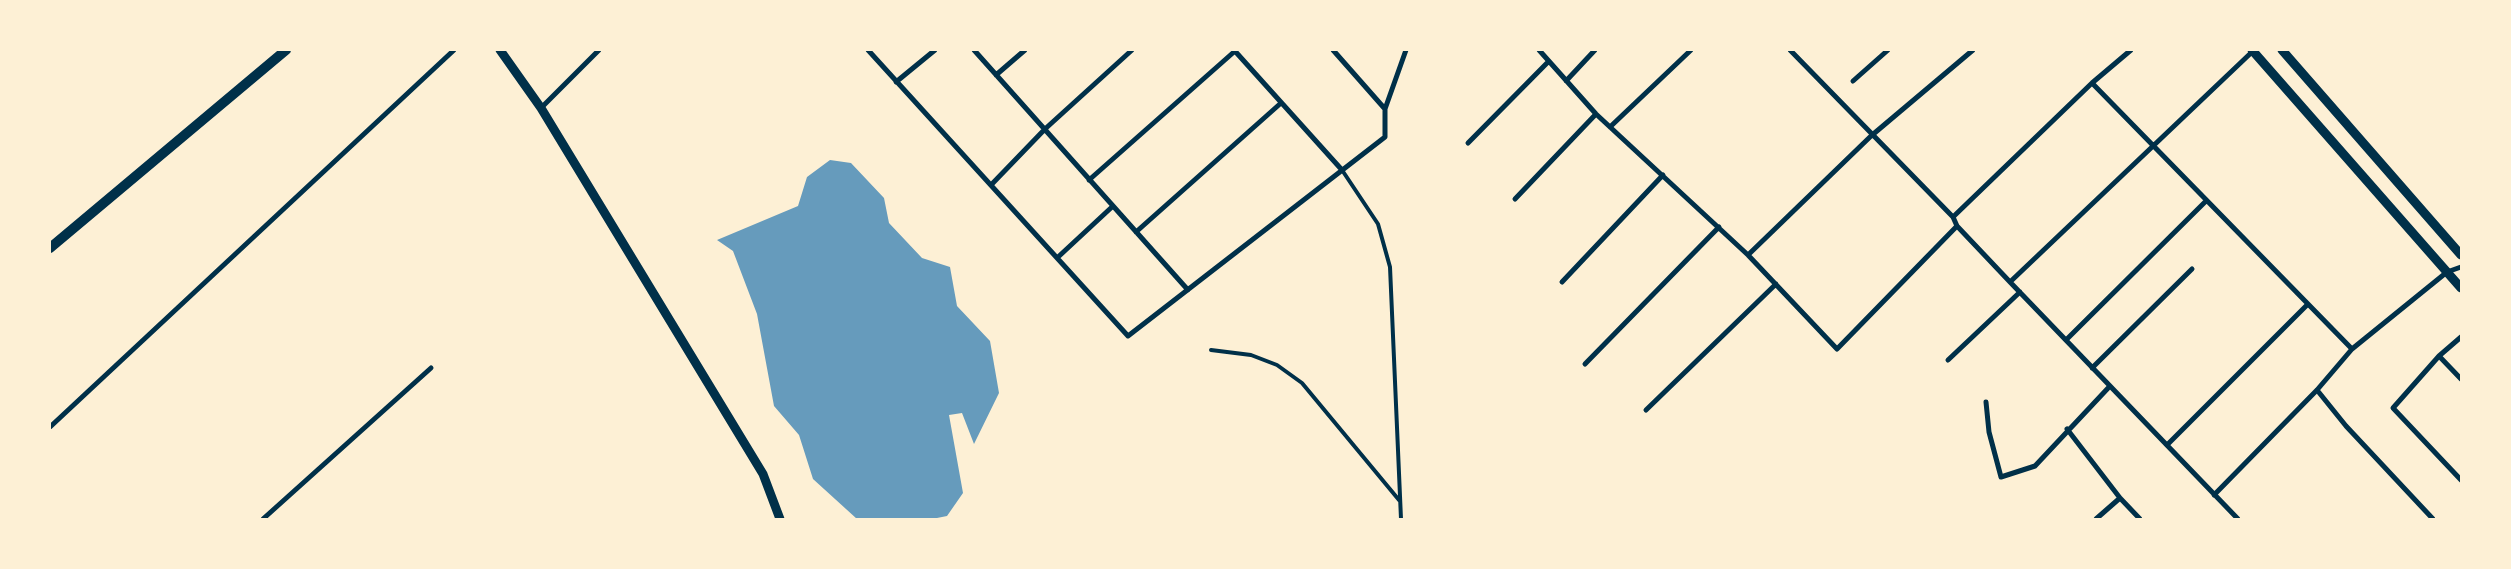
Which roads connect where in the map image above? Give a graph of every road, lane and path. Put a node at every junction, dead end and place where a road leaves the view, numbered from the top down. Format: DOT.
graph roads {
  1 [pos="286,50"];
  2 [pos="454,50"];
  3 [pos="500,50"];
  4 [pos="599,50"];
  5 [pos="868,50"];
  6 [pos="935,50"];
  7 [pos="974,50"];
  8 [pos="1025,50"];
  9 [pos="1132,50"];
  10 [pos="1234,50"];
  11 [pos="1333,50"];
  12 [pos="1406,50"];
  13 [pos="1539,50"];
  14 [pos="1595,50"];
  15 [pos="1691,50"];
  16 [pos="1790,50"];
  17 [pos="1888,50"];
  18 [pos="1972,50"];
  19 [pos="2131,50"];
  20 [pos="2253,50"];
  21 [pos="2282,50"];
  22 [pos="1549,61"];
  23 [pos="996,75"];
  24 [pos="1566,81"];
  25 [pos="1853,81"];
  26 [pos="896,82"];
  27 [pos="2092,83"];
  28 [pos="1282,103"];
  29 [pos="541,108"];
  30 [pos="1385,109"];
  31 [pos="1596,114"];
  32 [pos="1610,127"];
  33 [pos="1046,129"];
  34 [pos="1871,136"];
  35 [pos="1468,143"];
  36 [pos="2152,146"];
  37 [pos="1342,170"];
  38 [pos="1663,175"];
  39 [pos="1090,180"];
  40 [pos="991,185"];
  41 [pos="1515,199"];
  42 [pos="2206,201"];
  43 [pos="1113,206"];
  44 [pos="1953,217"];
  45 [pos="1958,226"];
  46 [pos="1719,228"];
  47 [pos="1136,232"];
  48 [pos="50,248"];
  49 [pos="1748,255"];
  50 [pos="2461,255"];
  51 [pos="1057,258"];
  52 [pos="2461,267"];
  53 [pos="2192,269"];
  54 [pos="2447,272"];
  55 [pos="1562,282"];
  56 [pos="2010,282"];
  57 [pos="1776,284"];
  58 [pos="2461,288"];
  59 [pos="1188,290"];
  60 [pos="2020,292"];
  61 [pos="2308,304"];
  62 [pos="2461,337"];
  63 [pos="2066,340"];
  64 [pos="2352,349"];
  65 [pos="1211,350"];
  66 [pos="2439,356"];
  67 [pos="1948,360"];
  68 [pos="1585,364"];
  69 [pos="431,368"];
  70 [pos="2092,368"];
  71 [pos="2461,379"];
  72 [pos="2110,386"];
  73 [pos="2317,390"];
  74 [pos="1986,402"];
  75 [pos="1646,410"];
  76 [pos="50,427"];
  77 [pos="2067,429"];
  78 [pos="2167,445"];
  79 [pos="2461,480"];
  80 [pos="2214,494"];
  81 [pos="2120,498"];
  82 [pos="1399,500"];
  83 [pos="263,519"];
  84 [pos="780,519"];
  85 [pos="1401,519"];
  86 [pos="2096,519"];
  87 [pos="2140,519"];
  88 [pos="2238,519"];
  89 [pos="2433,519"];
  1 -- 48 [label="main road"];
  2 -- 76 [label="street"];
  3 -- 29 [label="street"];
  4 -- 29 [label="street"];
  5 -- 26 [label="street"];
  6 -- 26 [label="street"];
  7 -- 23 [label="street"];
  8 -- 23 [label="street"];
  9 -- 33 [label="street"];
  10 -- 28 [label="street"];
  10 -- 39 [label="street"];
  11 -- 30 [label="street"];
  12 -- 30 [label="street"];
  13 -- 22 [label="street"];
  14 -- 24 [label="street"];
  15 -- 32 [label="street"];
  16 -- 34 [label="street"];
  17 -- 25 [label="street"];
  18 -- 34 [label="street"];
  19 -- 27 [label="street"];
  20 -- 36 [label="street"];
  20 -- 54 [label="street"];
  21 -- 50 [label="street"];
  22 -- 24 [label="street"];
  22 -- 35 [label="street"];
  23 -- 33 [label="street"];
  24 -- 31 [label="street"];
  26 -- 40 [label="street"];
  27 -- 36 [label="street"];
  27 -- 44 [label="street"];
  28 -- 37 [label="street"];
  28 -- 47 [label="street"];
  29 -- 84 [label="street"];
  30 -- 37 [label="street"];
  31 -- 32 [label="street"];
  31 -- 41 [label="street"];
  32 -- 38 [label="street"];
  33 -- 39 [label="street"];
  33 -- 40 [label="street"];
  34 -- 44 [label="street"];
  34 -- 49 [label="street"];
  36 -- 42 [label="street"];
  36 -- 56 [label="street"];
  37 -- 59 [label="street"];
  37 -- 82 [label="lane"];
  38 -- 46 [label="street"];
  38 -- 55 [label="street"];
  39 -- 43 [label="street"];
  40 -- 51 [label="street"];
  42 -- 61 [label="street"];
  42 -- 63 [label="street"];
  43 -- 47 [label="street"];
  43 -- 51 [label="street"];
  44 -- 45 [label="street"];
  45 -- 56 [label="street"];
  45 -- 57 [label="street"];
  46 -- 49 [label="street"];
  46 -- 68 [label="street"];
  47 -- 59 [label="street"];
  49 -- 57 [label="street"];
  51 -- 59 [label="street"];
  52 -- 54 [label="street"];
  53 -- 70 [label="street"];
  54 -- 58 [label="street"];
  54 -- 64 [label="street"];
  56 -- 60 [label="street"];
  57 -- 75 [label="street"];
  60 -- 63 [label="street"];
  60 -- 67 [label="street"];
  61 -- 64 [label="street"];
  61 -- 78 [label="street"];
  62 -- 66 [label="street"];
  63 -- 70 [label="street"];
  64 -- 73 [label="street"];
  65 -- 82 [label="lane"];
  66 -- 71 [label="street"];
  66 -- 79 [label="street"];
  69 -- 83 [label="street"];
  70 -- 72 [label="street"];
  72 -- 77 [label="street"];
  72 -- 78 [label="street"];
  73 -- 80 [label="street"];
  73 -- 89 [label="street"];
  74 -- 77 [label="street"];
  77 -- 81 [label="street"];
  78 -- 80 [label="street"];
  80 -- 88 [label="street"];
  81 -- 86 [label="street"];
  81 -- 87 [label="street"];
  82 -- 85 [label="lane"];
}
